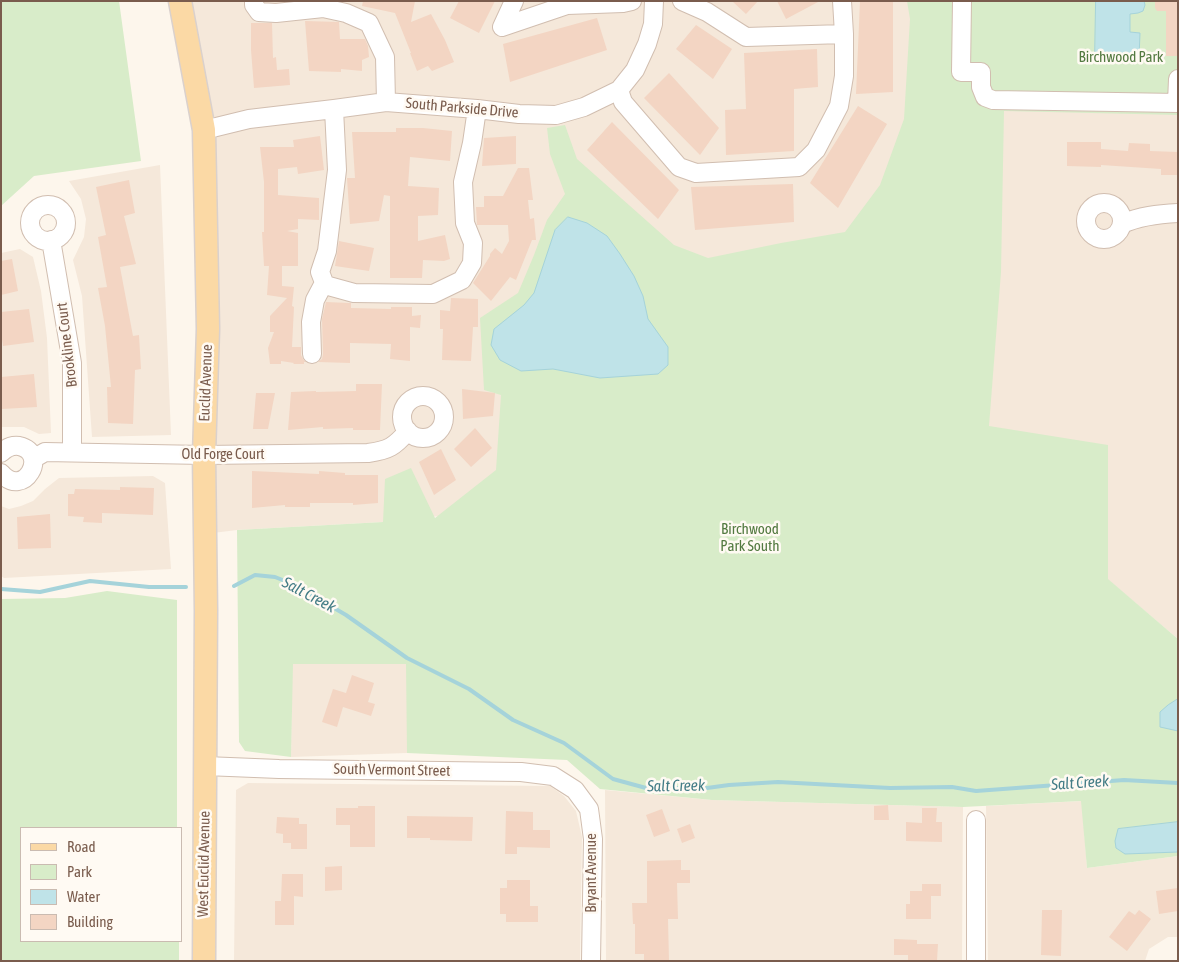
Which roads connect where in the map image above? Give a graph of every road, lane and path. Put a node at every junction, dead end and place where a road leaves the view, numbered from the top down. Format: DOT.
graph roads {
  1 [pos="180,1"];
  2 [pos="254,1"];
  3 [pos="514,1"];
  4 [pos="632,1"];
  5 [pos="654,1"];
  6 [pos="667,1"];
  7 [pos="674,1"];
  8 [pos="682,1"];
  9 [pos="842,1"];
  10 [pos="962,1"];
  11 [pos="317,5"];
  12 [pos="844,34"];
  13 [pos="1178,79"];
  14 [pos="619,90"];
  15 [pos="386,102"];
  16 [pos="1177,103"];
  17 [pos="477,109"];
  18 [pos="334,110"];
  19 [pos="204,130"];
  20 [pos="1178,213"];
  21 [pos="1122,224"];
  22 [pos="51,240"];
  23 [pos="324,283"];
  24 [pos="312,354"];
  25 [pos="408,431"];
  26 [pos="72,451"];
  27 [pos="1,453"];
  28 [pos="204,455"];
  29 [pos="33,459"];
  30 [pos="1,473"];
  31 [pos="205,766"];
  32 [pos="575,790"];
  33 [pos="976,820"];
  34 [pos="204,961"];
  35 [pos="591,961"];
  36 [pos="976,961"];
  1 -- 19 [label="main road, Euclid Avenue"];
  2 -- 11 [label="street"];
  3 -- 4 [label="street"];
  5 -- 14 [label="street, South Parkside Drive"];
  6 -- 7 [label="street"];
  8 -- 12 [label="street"];
  9 -- 12 [label="street"];
  10 -- 16 [label="street"];
  11 -- 15 [label="street"];
  12 -- 14 [label="street"];
  13 -- 16 [label="street"];
  14 -- 17 [label="street, South Parkside Drive"];
  15 -- 17 [label="street, South Parkside Drive"];
  15 -- 18 [label="street, South Parkside Drive"];
  17 -- 23 [label="street"];
  18 -- 19 [label="street, South Parkside Drive"];
  18 -- 23 [label="street"];
  19 -- 28 [label="main road, Euclid Avenue"];
  20 -- 21 [label="street"];
  22 -- 26 [label="street, Brookline Court"];
  23 -- 24 [label="street"];
  25 -- 28 [label="street, Old Forge Court"];
  26 -- 28 [label="street, Old Forge Court"];
  26 -- 29 [label="street, Old Forge Court"];
  27 -- 29 [label="street"];
  28 -- 31 [label="main road, Euclid Avenue"];
  29 -- 30 [label="street"];
  31 -- 32 [label="street, South Vermont Street"];
  31 -- 34 [label="main road, West Euclid Avenue"];
  32 -- 35 [label="street, Bryant Avenue"];
  33 -- 36 [label="street"];
}
